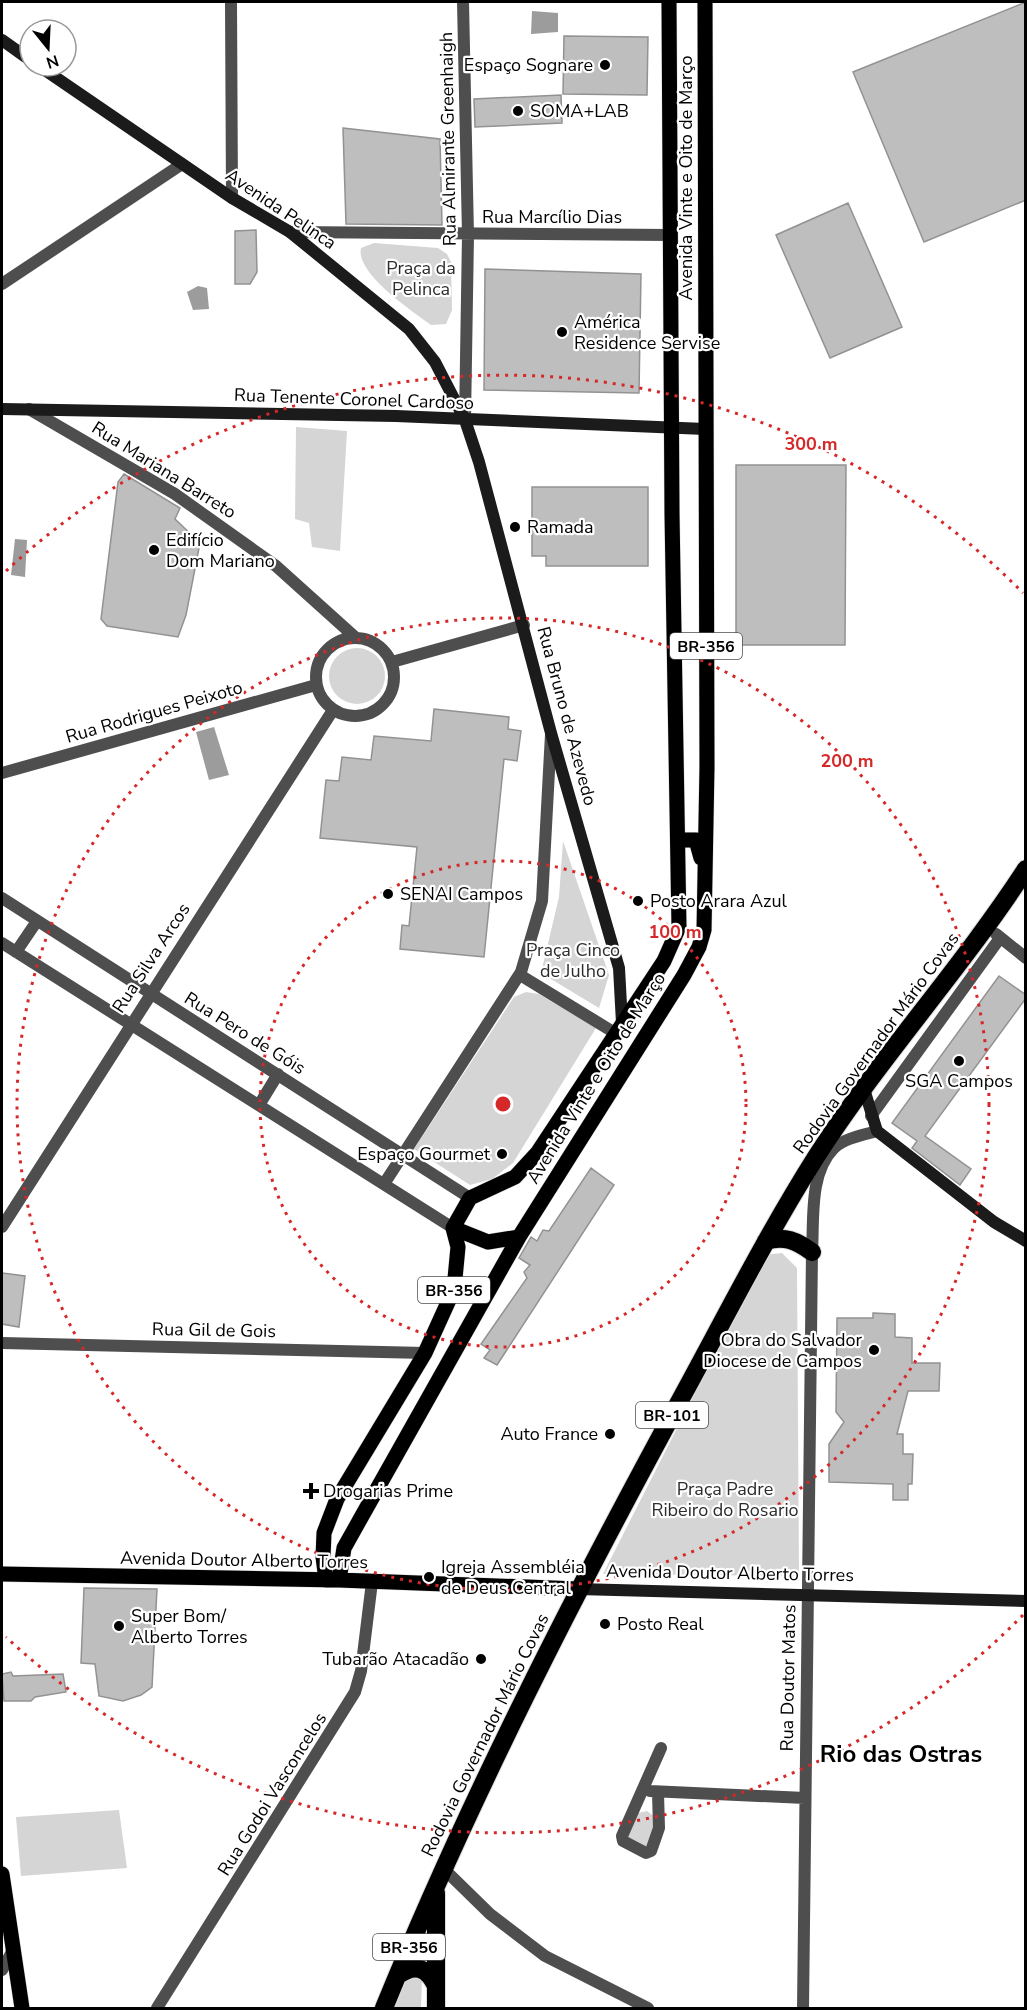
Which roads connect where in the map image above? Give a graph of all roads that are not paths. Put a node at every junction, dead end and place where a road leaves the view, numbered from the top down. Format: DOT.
graph roads {
  1 [pos="231,2"];
  2 [pos="463,2"];
  3 [pos="669,2"];
  4 [pos="705,2"];
  5 [pos="2,40"];
  6 [pos="18,51"];
  7 [pos="57,78"];
  8 [pos="182,164"];
  9 [pos="232,198"];
  10 [pos="290,232"];
  11 [pos="468,235"];
  12 [pos="670,235"];
  13 [pos="2,284"];
  14 [pos="2,409"];
  15 [pos="29,409"];
  16 [pos="465,420"];
  17 [pos="671,428"];
  18 [pos="705,429"];
  19 [pos="524,626"];
  20 [pos="356,638"];
  21 [pos="392,662"];
  22 [pos="316,685"];
  23 [pos="333,710"];
  24 [pos="551,733"];
  25 [pos="2,773"];
  26 [pos="679,840"];
  27 [pos="1026,869"];
  28 [pos="706,888"];
  29 [pos="2,898"];
  30 [pos="37,921"];
  31 [pos="994,933"];
  32 [pos="2,943"];
  33 [pos="16,952"];
  34 [pos="1026,958"];
  35 [pos="520,975"];
  36 [pos="149,995"];
  37 [pos="129,1026"];
  38 [pos="618,1028"];
  39 [pos="278,1074"];
  40 [pos="864,1089"];
  41 [pos="259,1105"];
  42 [pos="871,1116"];
  43 [pos="877,1131"];
  44 [pos="402,1156"];
  45 [pos="384,1184"];
  46 [pos="470,1198"];
  47 [pos="2,1227"];
  48 [pos="453,1228"];
  49 [pos="519,1237"];
  50 [pos="766,1241"];
  51 [pos="1026,1241"];
  52 [pos="812,1252"];
  53 [pos="2,1343"];
  54 [pos="425,1353"];
  55 [pos="2,1574"];
  56 [pos="332,1580"];
  57 [pos="372,1582"];
  58 [pos="578,1589"];
  59 [pos="807,1594"];
  60 [pos="1026,1601"];
  61 [pos="661,1748"];
  62 [pos="643,1790"];
  63 [pos="658,1793"];
  64 [pos="805,1798"];
  65 [pos="2,1874"];
  66 [pos="440,1877"];
  67 [pos="4,1911"];
  68 [pos="13,1950"];
  69 [pos="2,1970"];
  70 [pos="397,1976"];
  71 [pos="436,1986"];
  72 [pos="22,2008"];
  73 [pos="157,2008"];
  74 [pos="384,2008"];
  75 [pos="436,2008"];
  76 [pos="648,2008"];
  77 [pos="803,2008"];
  1 -- 9 [label="street"];
  2 -- 11 [label="street, Rua Almirante Greenhaigh"];
  3 -- 12 [label="main road, Avenida Vinte e Oito de Março"];
  4 -- 18 [label="main road, Avenida Vinte e Oito de Março / BR-356"];
  5 -- 6 [label="main road"];
  7 -- 8 [label="main road, Avenida Pelinca"];
  8 -- 9 [label="main road, Avenida Pelinca"];
  8 -- 13 [label="street"];
  9 -- 10 [label="main road, Avenida Pelinca"];
  10 -- 11 [label="street, Rua Marcílio Dias"];
  10 -- 16 [label="main road, Avenida Pelinca"];
  11 -- 12 [label="street, Rua Marcílio Dias"];
  11 -- 16 [label="street, Rua Almirante Greenhaigh"];
  12 -- 17 [label="main road, Avenida Vinte e Oito de Março"];
  14 -- 15 [label="main road, Rua Tenente Coronel Cardoso"];
  15 -- 16 [label="main road, Rua Tenente Coronel Cardoso"];
  15 -- 20 [label="street, Rua Mariana Barreto"];
  16 -- 17 [label="main road, Rua Tenente Coronel Cardoso"];
  16 -- 19 [label="main road, Rua Bruno de Azevedo"];
  17 -- 18 [label="main road, Rua Tenente Coronel Cardoso"];
  17 -- 26 [label="main road, Avenida Vinte e Oito de Março"];
  18 -- 28 [label="main road, Avenida Vinte e Oito de Março / BR-356"];
  19 -- 21 [label="street"];
  19 -- 24 [label="main road, Rua Bruno de Azevedo"];
  20 -- 21 [label="street"];
  20 -- 22 [label="street"];
  21 -- 23 [label="street"];
  22 -- 23 [label="street"];
  22 -- 25 [label="street, Rua Rodrigues Peixoto"];
  23 -- 36 [label="street, Rua Silva Arcos"];
  24 -- 35 [label="street"];
  24 -- 38 [label="main road, Rua Bruno de Azevedo"];
  26 -- 28 [label="main road"];
  26 -- 38 [label="main road, Avenida Vinte e Oito de Março"];
  27 -- 31 [label="highway, Rodovia Governador Mário Covas / BR-101"];
  28 -- 49 [label="main road, Avenida Vinte e Oito de Março / BR-356"];
  29 -- 30 [label="street, Rua Pero de Góis"];
  30 -- 33 [label="street"];
  30 -- 36 [label="street, Rua Pero de Góis"];
  31 -- 34 [label="street"];
  31 -- 40 [label="highway, Rodovia Governador Mário Covas / BR-101"];
  31 -- 42 [label="street"];
  32 -- 33 [label="street"];
  33 -- 37 [label="street"];
  35 -- 38 [label="street"];
  35 -- 44 [label="street"];
  36 -- 37 [label="street, Rua Silva Arcos"];
  36 -- 39 [label="street, Rua Pero de Góis"];
  37 -- 41 [label="street"];
  37 -- 47 [label="street, Rua Silva Arcos"];
  38 -- 46 [label="main road, Avenida Vinte e Oito de Março"];
  39 -- 41 [label="street"];
  39 -- 44 [label="street, Rua Pero de Góis"];
  40 -- 42 [label="main road"];
  40 -- 50 [label="highway, Rodovia Governador Mário Covas / BR-101"];
  41 -- 45 [label="street"];
  42 -- 43 [label="main road"];
  43 -- 51 [label="main road"];
  43 -- 52 [label="street, Rua Doutor Matos"];
  44 -- 45 [label="street"];
  44 -- 46 [label="street, Rua Pero de Góis"];
  45 -- 48 [label="street"];
  46 -- 48 [label="main road"];
  48 -- 49 [label="main road"];
  48 -- 54 [label="main road, BR-356"];
  49 -- 56 [label="main road, BR-356"];
  50 -- 52 [label="highway"];
  50 -- 58 [label="highway, Rodovia Governador Mário Covas / BR-101"];
  52 -- 59 [label="street, Rua Doutor Matos"];
  53 -- 54 [label="street, Rua Gil de Gois"];
  54 -- 56 [label="main road, BR-356"];
  55 -- 56 [label="main road, Avenida Doutor Alberto Torres"];
  56 -- 57 [label="main road, Avenida Doutor Alberto Torres"];
  57 -- 58 [label="main road, Avenida Doutor Alberto Torres"];
  57 -- 73 [label="street, Rua Godoi Vasconcelos"];
  58 -- 59 [label="main road, Avenida Doutor Alberto Torres"];
  58 -- 66 [label="highway, Rodovia Governador Mário Covas / BR-356"];
  59 -- 60 [label="main road, Avenida Doutor Alberto Torres"];
  59 -- 64 [label="street, Rua Doutor Matos"];
  61 -- 62 [label="street"];
  62 -- 63 [label="street"];
  62 -- 63 [label="street"];
  63 -- 64 [label="street"];
  64 -- 77 [label="street, Rua Doutor Matos"];
  65 -- 67 [label="main road"];
  66 -- 70 [label="highway, Rodovia Governador Mário Covas / BR-356"];
  66 -- 71 [label="highway, Rodovia Governador Mário Covas"];
  66 -- 76 [label="street"];
  67 -- 68 [label="main road"];
  68 -- 69 [label="street"];
  68 -- 72 [label="main road"];
  70 -- 71 [label="highway"];
  70 -- 74 [label="highway, Rodovia Governador Mário Covas / BR-356"];
  71 -- 75 [label="highway, Rodovia Governador Mário Covas"];
}
